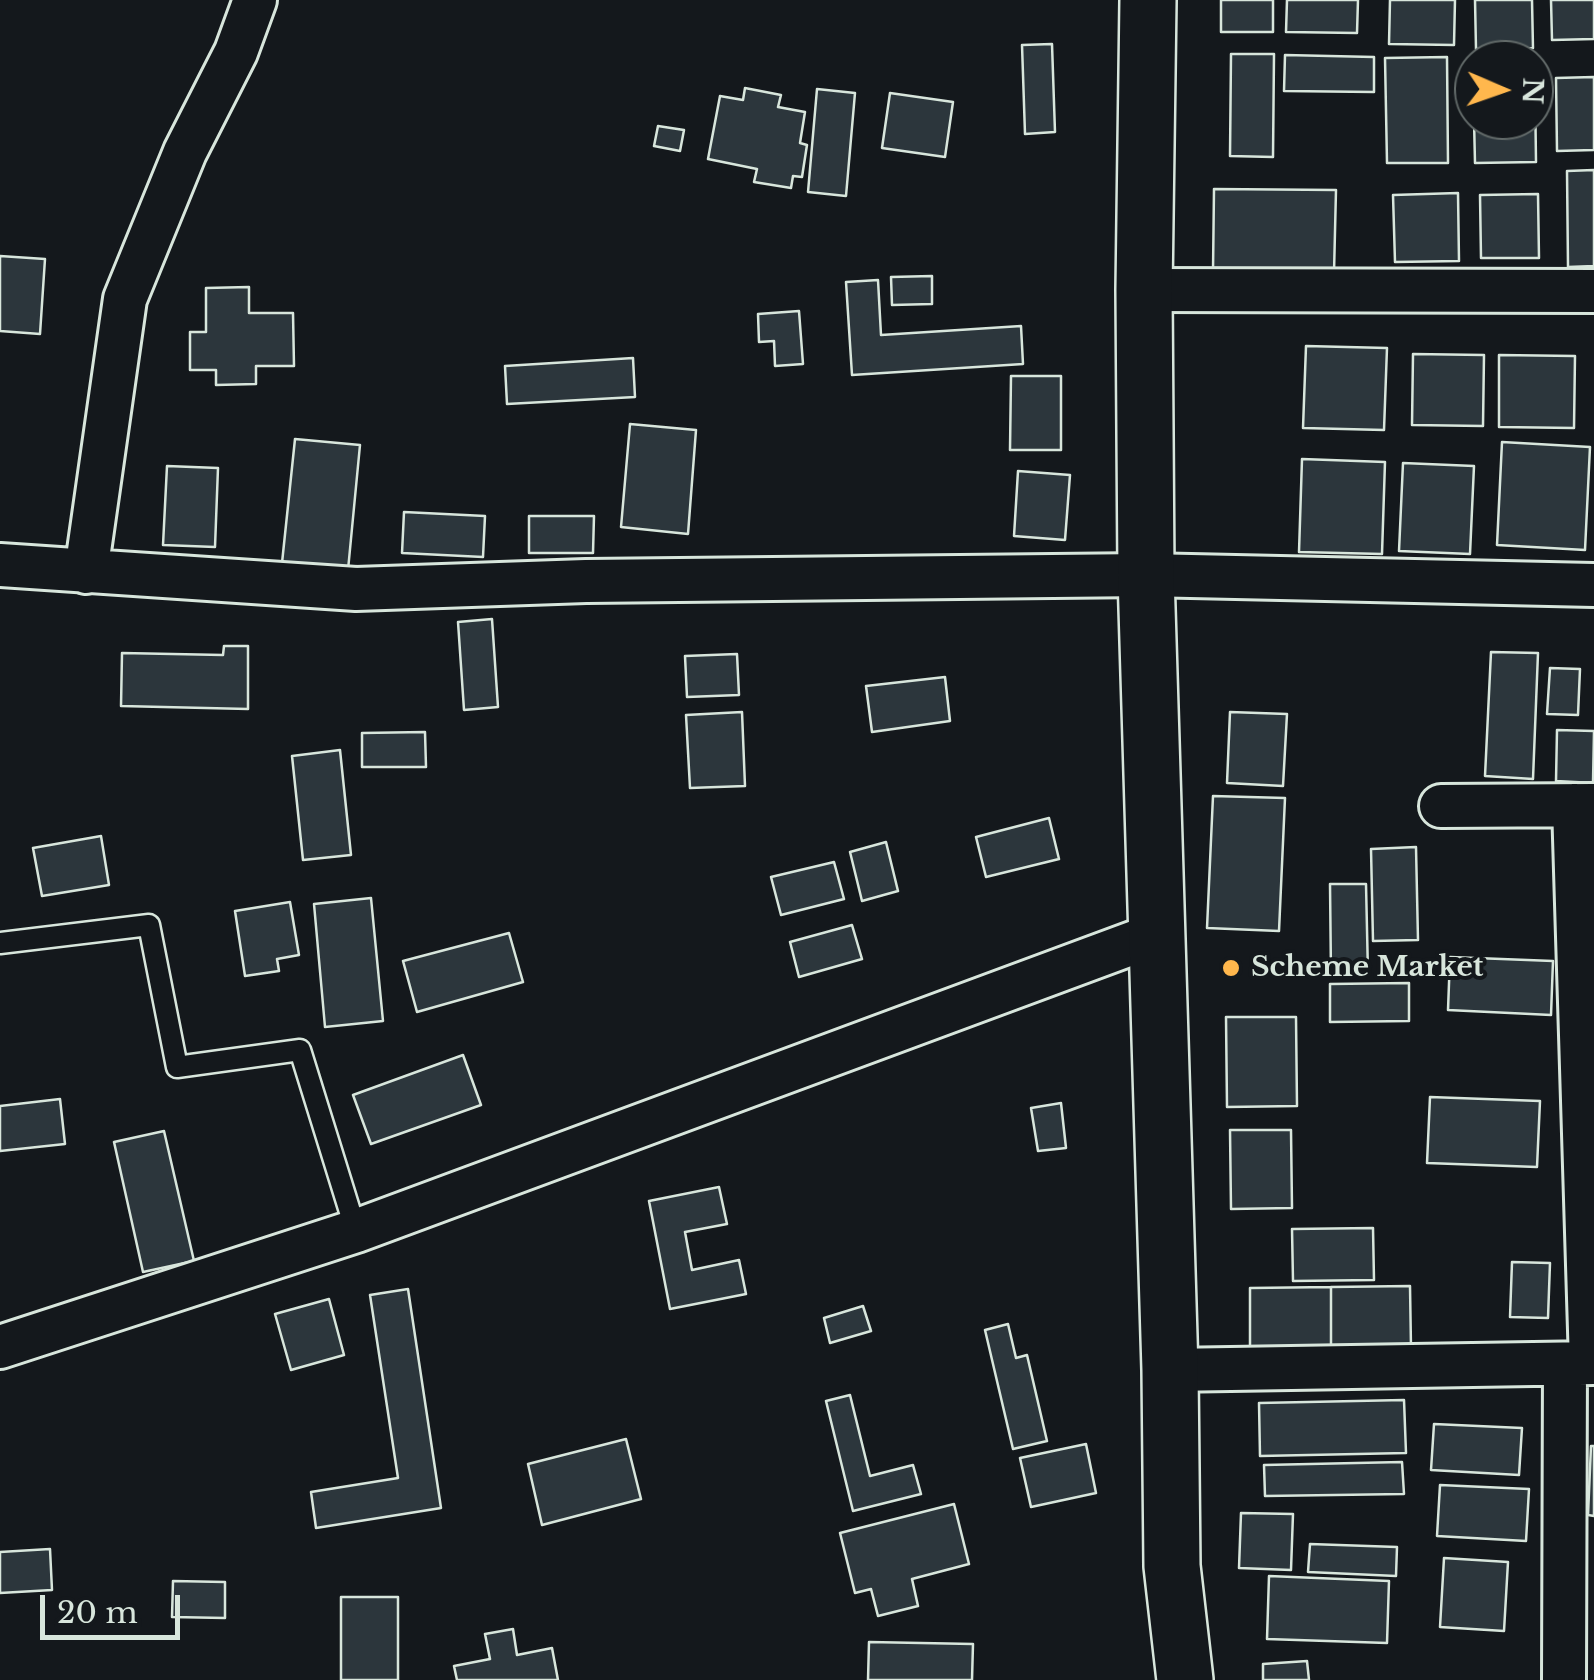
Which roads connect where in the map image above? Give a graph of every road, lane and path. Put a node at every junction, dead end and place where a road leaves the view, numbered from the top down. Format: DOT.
graph roads {
  1 [pos="255,0"];
  2 [pos="1148,0"];
  3 [pos="1144,290"];
  4 [pos="1594,291"];
  5 [pos="0,565"];
  6 [pos="86,572"];
  7 [pos="1146,575"];
  8 [pos="1594,585"];
  9 [pos="1584,805"];
  10 [pos="1441,806"];
  11 [pos="1157,934"];
  12 [pos="0,943"];
  13 [pos="356,1231"];
  14 [pos="0,1347"];
  15 [pos="1583,1364"];
  16 [pos="1170,1370"];
  17 [pos="1185,1680"];
  18 [pos="1564,1680"];
  1 -- 6 [label="street"];
  2 -- 3 [label="main road"];
  3 -- 4 [label="street"];
  3 -- 7 [label="main road"];
  5 -- 6 [label="street"];
  6 -- 7 [label="street"];
  7 -- 8 [label="street"];
  7 -- 11 [label="main road"];
  9 -- 10 [label="street"];
  9 -- 15 [label="street"];
  11 -- 13 [label="street"];
  11 -- 16 [label="main road"];
  12 -- 13 [label="lane"];
  13 -- 14 [label="street"];
  15 -- 16 [label="street"];
  15 -- 18 [label="street"];
  16 -- 17 [label="main road"];
}
